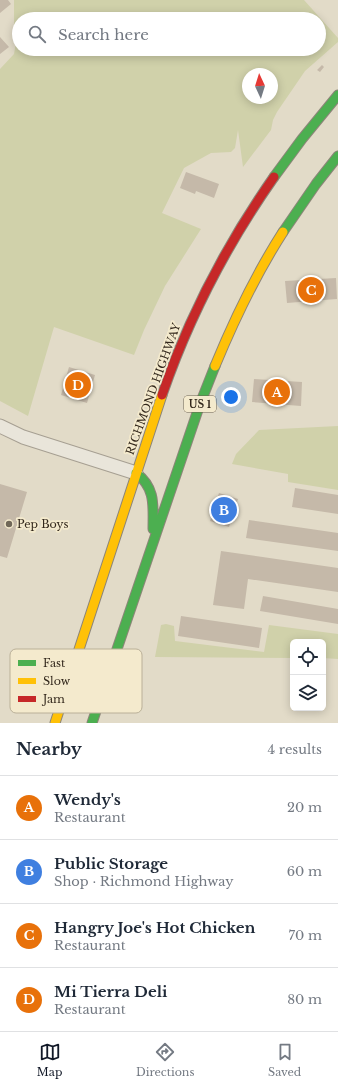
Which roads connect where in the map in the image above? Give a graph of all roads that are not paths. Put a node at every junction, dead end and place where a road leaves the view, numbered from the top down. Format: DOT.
graph roads {
  1 [pos="338,95"];
  2 [pos="338,156"];
  3 [pos="0,426"];
  4 [pos="136,473"];
  5 [pos="154,543"];
  6 [pos="79,649"];
  7 [pos="117,649"];
  8 [pos="58,713"];
  9 [pos="95,713"];
  10 [pos="55,723"];
  11 [pos="92,723"];
  1 -- 4 [label="main road, RICHMOND HIGHWAY"];
  2 -- 5 [label="main road, US 1"];
  3 -- 4 [label="street"];
  4 -- 5 [label="main road"];
  4 -- 6 [label="main road, RICHMOND HIGHWAY"];
  5 -- 7 [label="main road, US 1"];
  8 -- 10 [label="main road, RICHMOND HIGHWAY"];
  9 -- 11 [label="main road, US 1"];
}
